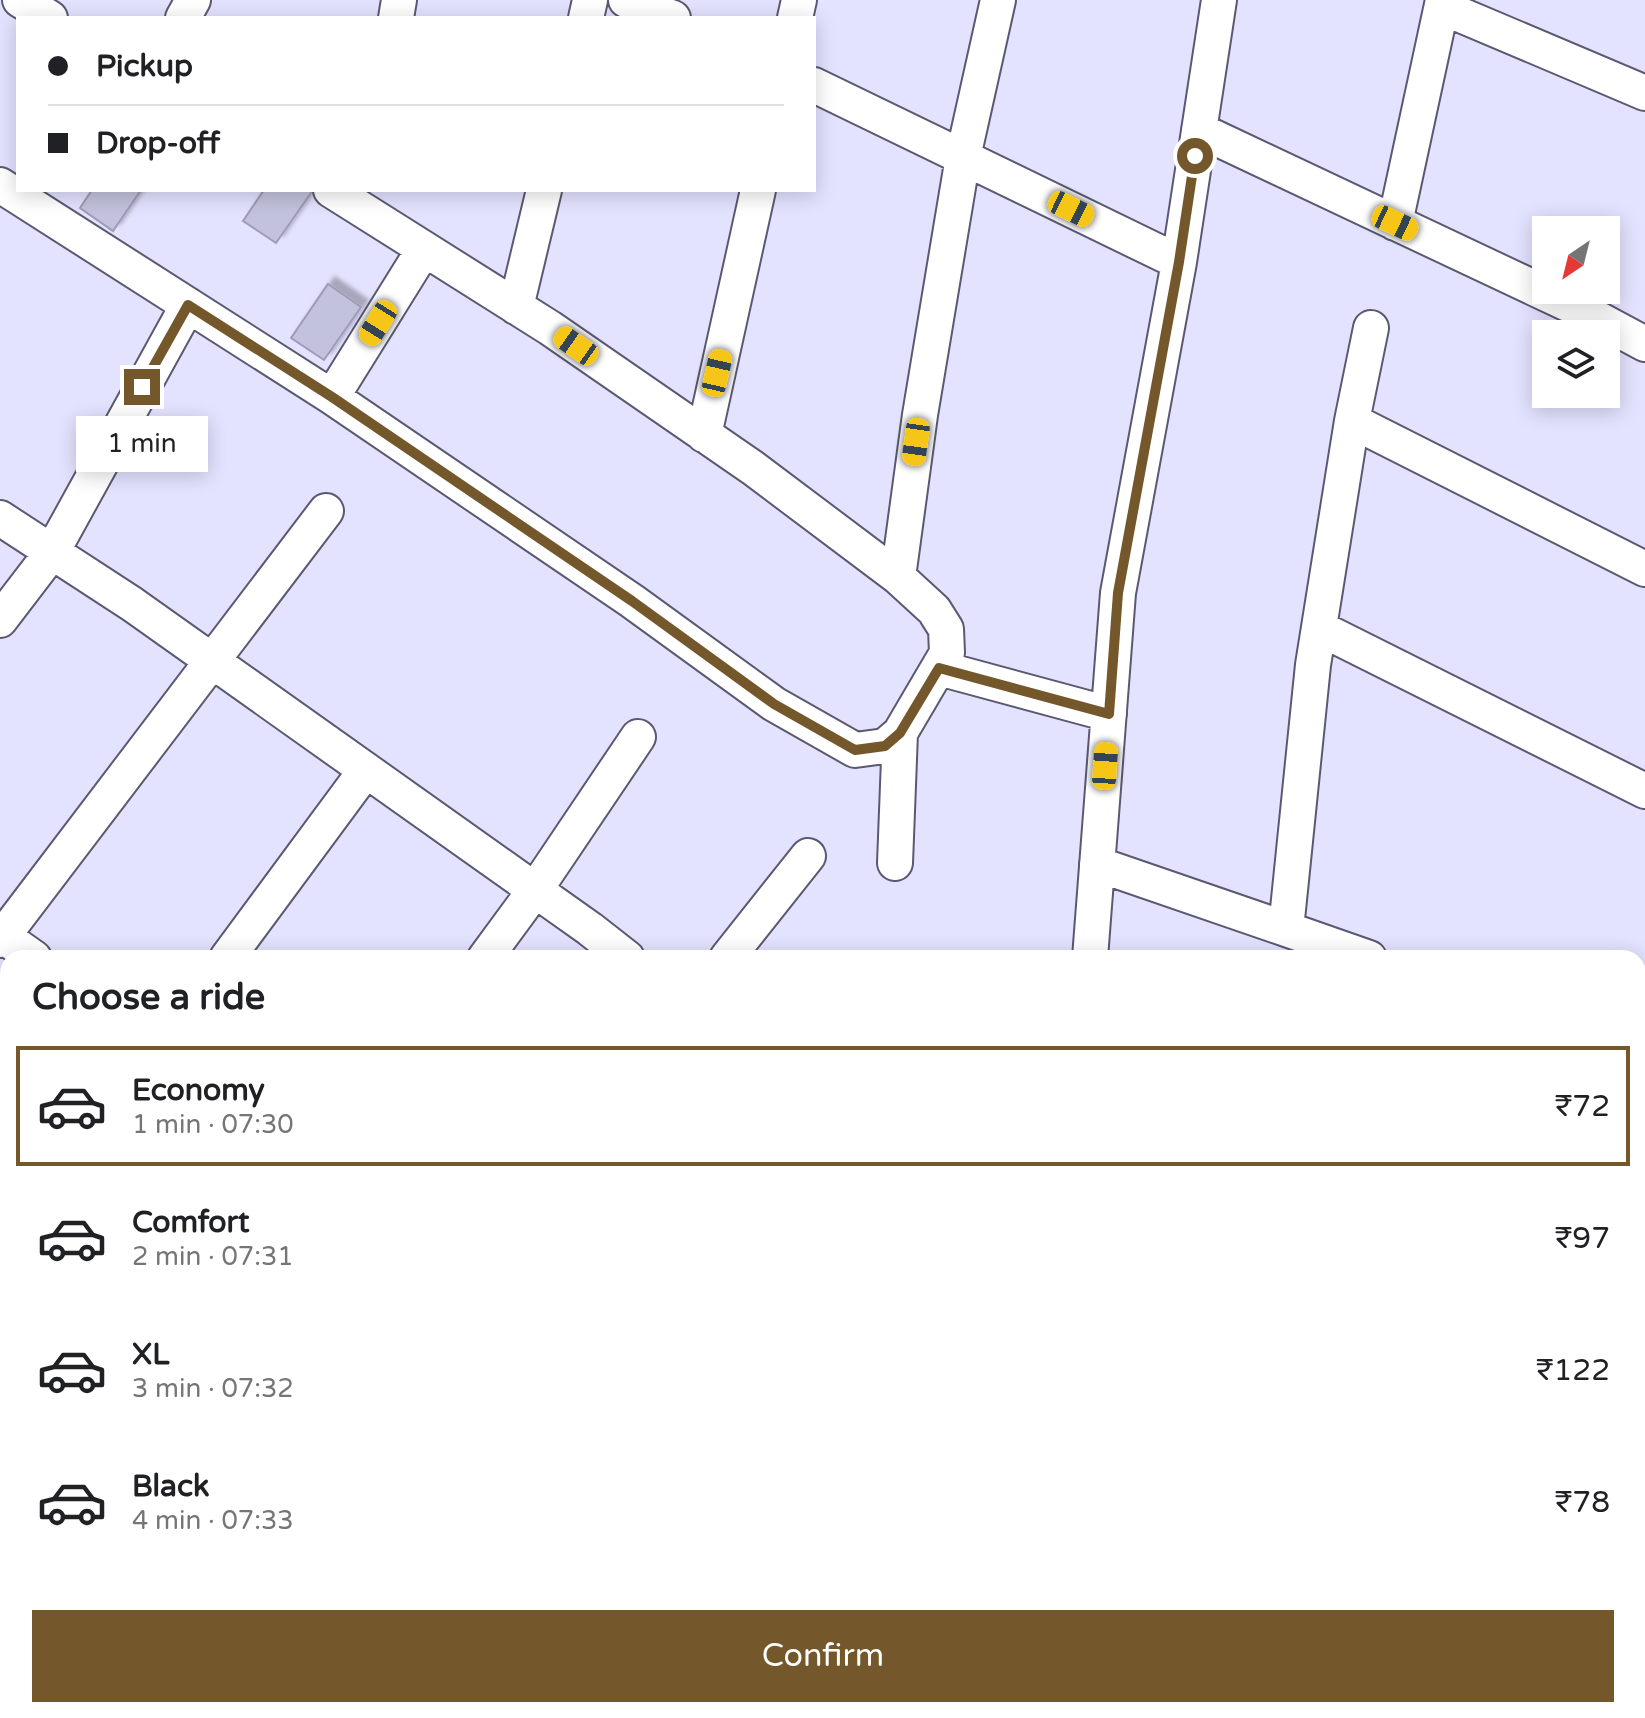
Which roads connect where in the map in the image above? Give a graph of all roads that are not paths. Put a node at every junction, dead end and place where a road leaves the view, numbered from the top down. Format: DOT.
graph roads {
  1 [pos="20,0"];
  2 [pos="626,0"];
  3 [pos="998,0"];
  4 [pos="1219,0"];
  5 [pos="1442,4"];
  6 [pos="47,16"];
  7 [pos="668,16"];
  8 [pos="816,86"];
  9 [pos="1645,93"];
  10 [pos="1199,130"];
  11 [pos="963,157"];
  12 [pos="0,185"];
  13 [pos="544,192"];
  14 [pos="758,192"];
  15 [pos="347,195"];
  16 [pos="1395,223"];
  17 [pos="424,249"];
  18 [pos="1179,262"];
  19 [pos="188,305"];
  20 [pos="516,307"];
  21 [pos="1371,328"];
  22 [pos="1645,344"];
  23 [pos="332,397"];
  24 [pos="1352,421"];
  25 [pos="704,435"];
  26 [pos="326,511"];
  27 [pos="0,518"];
  28 [pos="52,552"];
  29 [pos="1645,569"];
  30 [pos="898,577"];
  31 [pos="0,620"];
  32 [pos="1319,628"];
  33 [pos="212,661"];
  34 [pos="939,668"];
  35 [pos="1109,714"];
  36 [pos="900,733"];
  37 [pos="638,737"];
  38 [pos="366,770"];
  39 [pos="1645,791"];
  40 [pos="808,856"];
  41 [pos="895,863"];
  42 [pos="1097,864"];
  43 [pos="535,890"];
  44 [pos="1286,929"];
  45 [pos="1,937"];
  46 [pos="21,950"];
  47 [pos="233,950"];
  48 [pos="491,950"];
  49 [pos="617,950"];
  50 [pos="733,950"];
  51 [pos="1091,950"];
  52 [pos="1346,950"];
  1 -- 6 [label="street"];
  2 -- 7 [label="street"];
  3 -- 11 [label="street"];
  4 -- 10 [label="street"];
  5 -- 9 [label="street"];
  5 -- 16 [label="street"];
  8 -- 11 [label="street"];
  10 -- 16 [label="street"];
  10 -- 18 [label="street"];
  11 -- 18 [label="street"];
  11 -- 30 [label="street"];
  12 -- 19 [label="street"];
  13 -- 20 [label="street"];
  14 -- 25 [label="street"];
  15 -- 17 [label="street"];
  16 -- 22 [label="street"];
  17 -- 20 [label="street"];
  17 -- 23 [label="street"];
  18 -- 35 [label="street"];
  19 -- 23 [label="street"];
  19 -- 28 [label="street"];
  20 -- 25 [label="street"];
  21 -- 24 [label="street"];
  23 -- 36 [label="street"];
  24 -- 29 [label="street"];
  24 -- 32 [label="street"];
  25 -- 30 [label="street"];
  26 -- 33 [label="street"];
  27 -- 28 [label="street"];
  28 -- 31 [label="street"];
  28 -- 33 [label="street"];
  30 -- 34 [label="street"];
  32 -- 39 [label="street"];
  32 -- 44 [label="street"];
  33 -- 38 [label="street"];
  33 -- 45 [label="street"];
  34 -- 35 [label="street"];
  34 -- 36 [label="street"];
  35 -- 42 [label="street"];
  36 -- 41 [label="street"];
  37 -- 43 [label="street"];
  38 -- 43 [label="street"];
  38 -- 47 [label="street"];
  40 -- 50 [label="street"];
  42 -- 44 [label="street"];
  42 -- 51 [label="street"];
  43 -- 48 [label="street"];
  43 -- 49 [label="street"];
  44 -- 52 [label="street"];
  45 -- 46 [label="street"];
}
